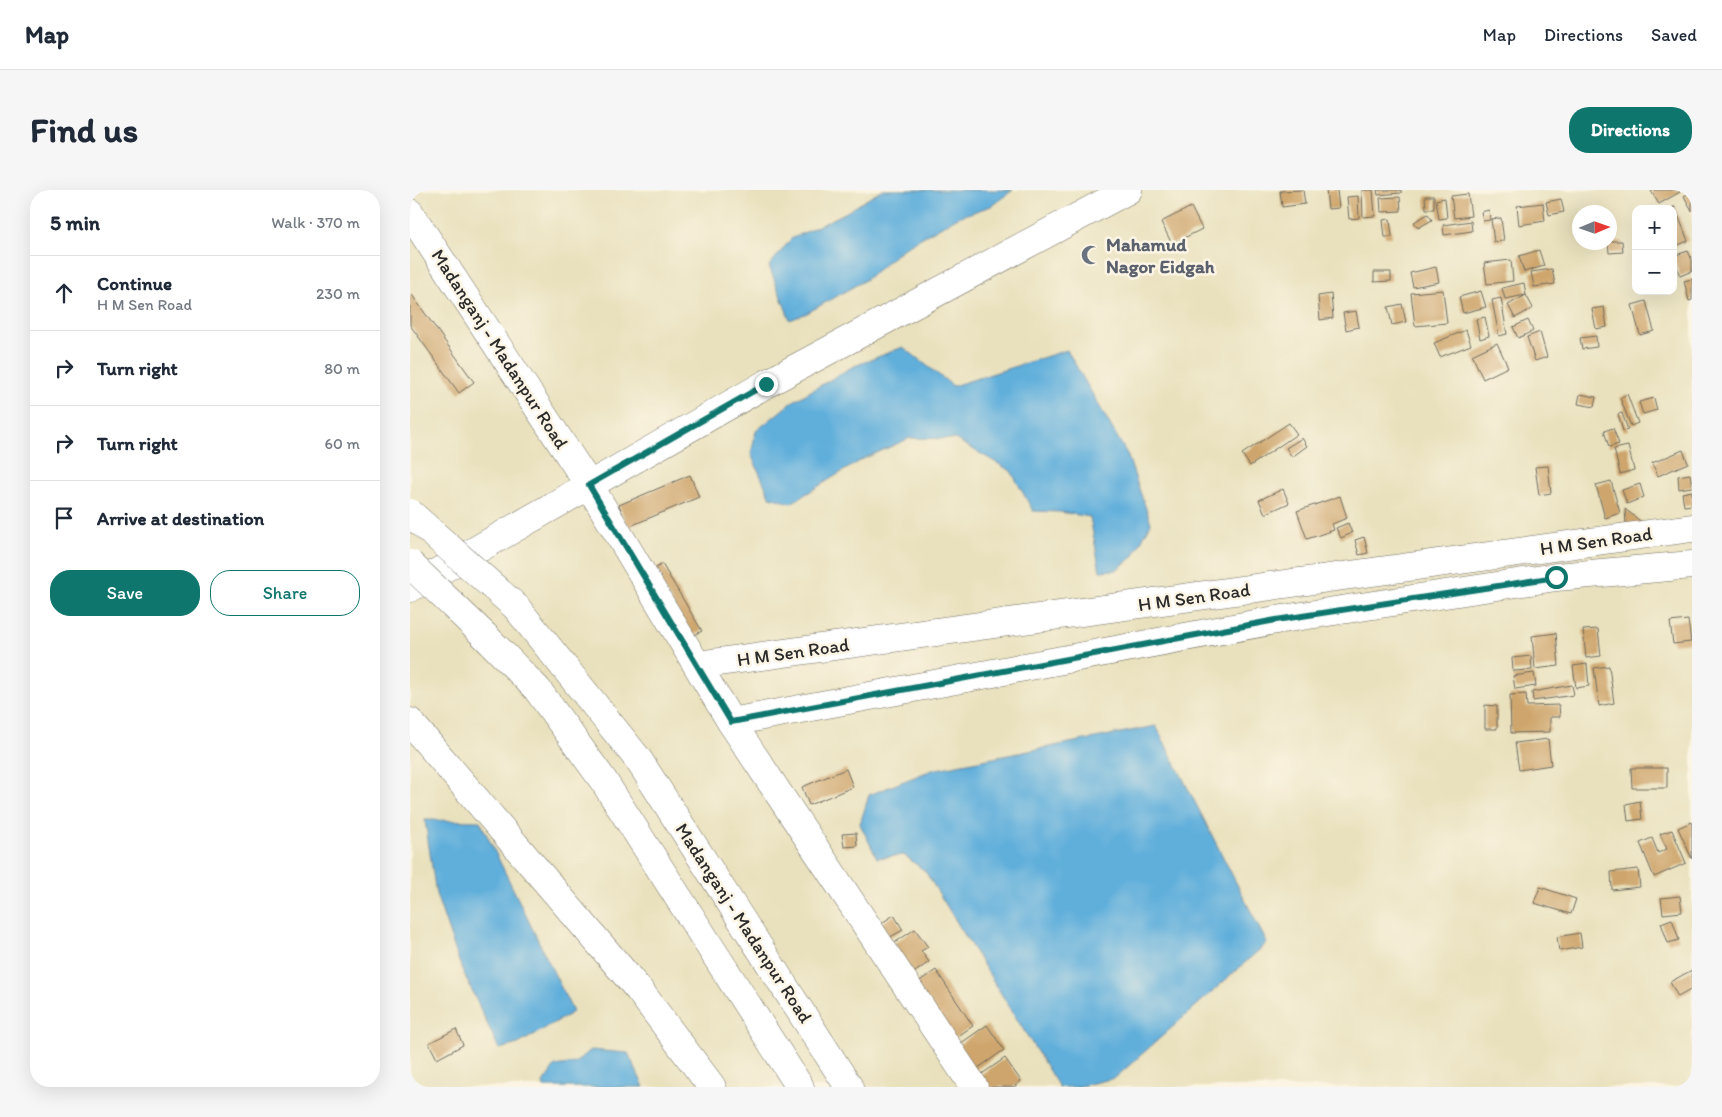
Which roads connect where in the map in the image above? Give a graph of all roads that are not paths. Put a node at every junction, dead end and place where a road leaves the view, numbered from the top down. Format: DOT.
graph roads {
  1 [pos="1128,190"];
  2 [pos="410,213"];
  3 [pos="589,485"];
  4 [pos="410,513"];
  5 [pos="1692,528"];
  6 [pos="410,564"];
  7 [pos="1692,566"];
  8 [pos="410,588"];
  9 [pos="697,665"];
  10 [pos="731,722"];
  11 [pos="412,728"];
  12 [pos="712,1087"];
  13 [pos="800,1087"];
  14 [pos="849,1087"];
  15 [pos="974,1087"];
  1 -- 3 [label="main road"];
  2 -- 3 [label="main road, Madanganj - Madanpur Road"];
  3 -- 8 [label="main road"];
  3 -- 9 [label="main road, Madanganj - Madanpur Road"];
  4 -- 14 [label="main road, Madanganj - Madanpur Road, bridge"];
  5 -- 9 [label="main road, H M Sen Road"];
  6 -- 13 [label="main road, bridge"];
  7 -- 10 [label="main road, H M Sen Road"];
  9 -- 10 [label="main road, Madanganj - Madanpur Road"];
  10 -- 15 [label="main road, Madanganj - Madanpur Road"];
  11 -- 12 [label="main road"];
}
